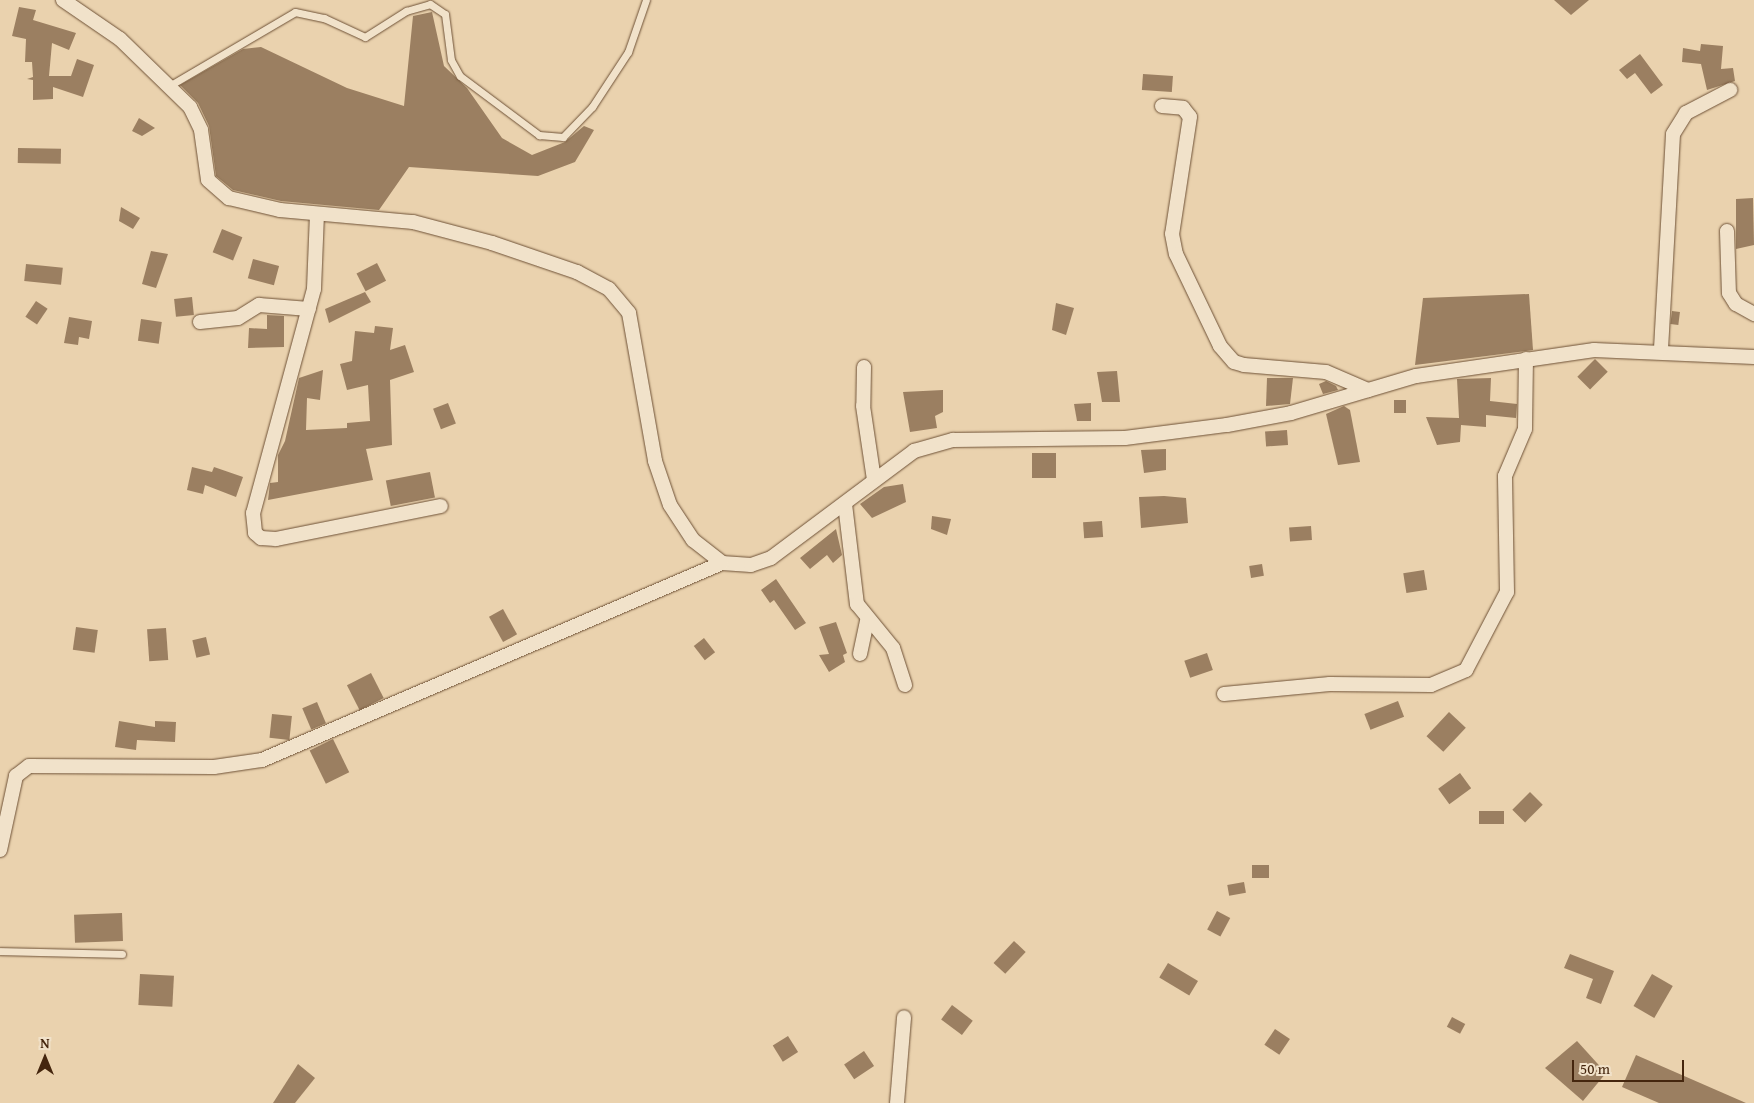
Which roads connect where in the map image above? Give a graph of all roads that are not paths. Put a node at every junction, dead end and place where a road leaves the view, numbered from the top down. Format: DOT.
graph roads {
  1 [pos="63,0"];
  2 [pos="646,0"];
  3 [pos="169,86"];
  4 [pos="1730,90"];
  5 [pos="1162,106"];
  6 [pos="317,214"];
  7 [pos="1727,231"];
  8 [pos="309,309"];
  9 [pos="1754,314"];
  10 [pos="200,322"];
  11 [pos="1661,349"];
  12 [pos="1754,356"];
  13 [pos="1526,359"];
  14 [pos="864,368"];
  15 [pos="1368,390"];
  16 [pos="874,480"];
  17 [pos="845,504"];
  18 [pos="441,506"];
  19 [pos="722,563"];
  20 [pos="867,620"];
  21 [pos="860,654"];
  22 [pos="906,685"];
  23 [pos="1224,694"];
  24 [pos="0,850"];
  25 [pos="0,951"];
  26 [pos="122,954"];
  27 [pos="904,1018"];
  28 [pos="898,1103"];
  1 -- 3 [label="street"];
  2 -- 3 [label="lane"];
  3 -- 6 [label="street"];
  4 -- 11 [label="street"];
  5 -- 15 [label="street"];
  6 -- 8 [label="street"];
  6 -- 19 [label="street"];
  7 -- 9 [label="street"];
  8 -- 10 [label="street"];
  8 -- 18 [label="street"];
  11 -- 12 [label="street"];
  11 -- 13 [label="street"];
  13 -- 15 [label="street"];
  13 -- 23 [label="street"];
  14 -- 16 [label="street"];
  15 -- 16 [label="street"];
  16 -- 17 [label="street"];
  17 -- 19 [label="street"];
  17 -- 20 [label="street"];
  19 -- 24 [label="street"];
  20 -- 21 [label="street"];
  20 -- 22 [label="street"];
  25 -- 26 [label="lane"];
  27 -- 28 [label="street"];
}
